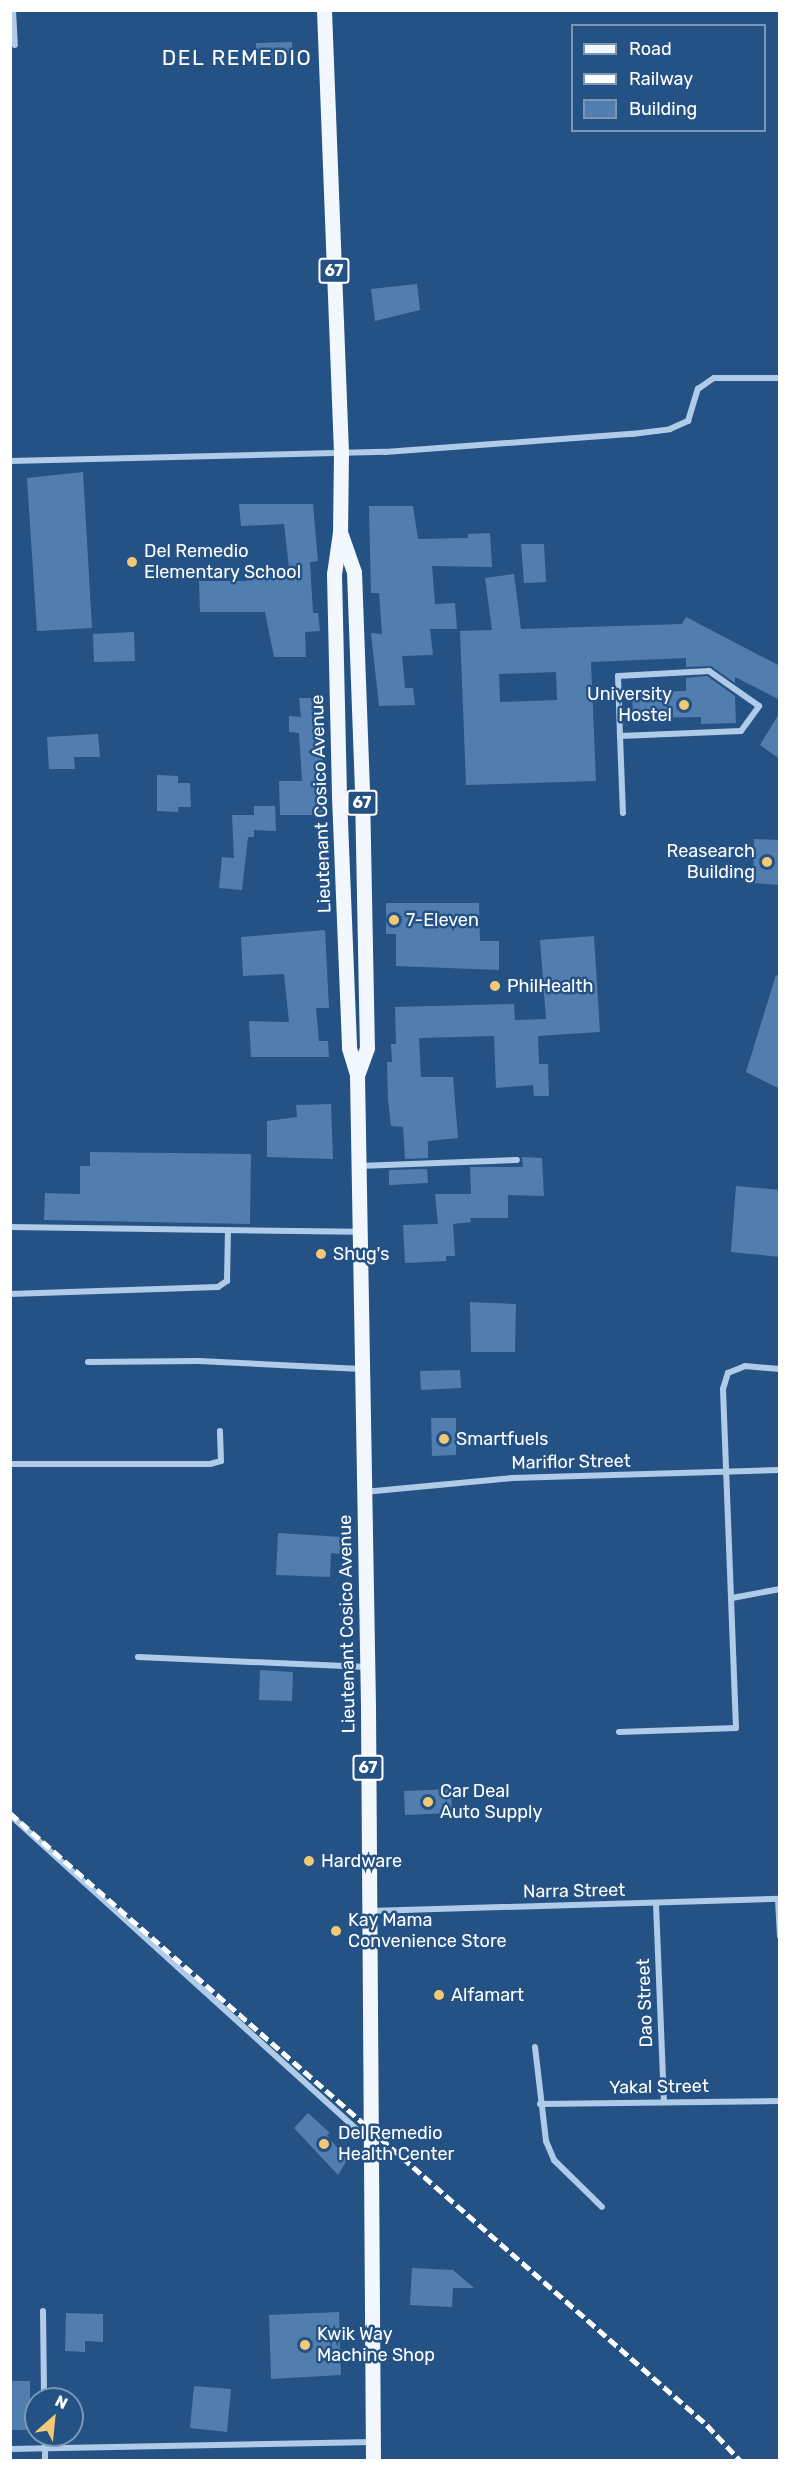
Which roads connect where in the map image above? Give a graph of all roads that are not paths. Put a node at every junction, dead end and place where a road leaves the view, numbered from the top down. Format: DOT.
graph roads {
  1 [pos="13,10"];
  2 [pos="324,10"];
  3 [pos="15,45"];
  4 [pos="780,378"];
  5 [pos="341,453"];
  6 [pos="10,461"];
  7 [pos="340,532"];
  8 [pos="620,736"];
  9 [pos="623,813"];
  10 [pos="357,1075"];
  11 [pos="517,1160"];
  12 [pos="358,1166"];
  13 [pos="10,1227"];
  14 [pos="228,1230"];
  15 [pos="359,1232"];
  16 [pos="10,1294"];
  17 [pos="88,1362"];
  18 [pos="361,1369"];
  19 [pos="780,1369"];
  20 [pos="220,1431"];
  21 [pos="10,1464"];
  22 [pos="780,1470"];
  23 [pos="726,1474"];
  24 [pos="364,1492"];
  25 [pos="780,1589"];
  26 [pos="732,1598"];
  27 [pos="138,1658"];
  28 [pos="367,1667"];
  29 [pos="619,1732"];
  30 [pos="10,1815"];
  31 [pos="779,1899"];
  32 [pos="656,1904"];
  33 [pos="370,1911"];
  34 [pos="780,1935"];
  35 [pos="535,2047"];
  36 [pos="664,2101"];
  37 [pos="780,2101"];
  38 [pos="540,2104"];
  39 [pos="371,2143"];
  40 [pos="602,2207"];
  41 [pos="43,2311"];
  42 [pos="44,2387"];
  43 [pos="373,2442"];
  44 [pos="10,2449"];
  45 [pos="45,2449"];
  46 [pos="45,2460"];
  47 [pos="373,2460"];
  1 -- 3 [label="street"];
  2 -- 5 [label="main road, Lieutenant Cosico Avenue / 67"];
  4 -- 5 [label="street"];
  5 -- 6 [label="street"];
  5 -- 7 [label="main road, Lieutenant Cosico Avenue / 67"];
  7 -- 10 [label="main road, Lieutenant Cosico Avenue / 67"];
  7 -- 10 [label="main road, Lieutenant Cosico Avenue / 67"];
  8 -- 8 [label="street"];
  8 -- 9 [label="street"];
  10 -- 12 [label="main road, Lieutenant Cosico Avenue / 67"];
  11 -- 12 [label="street"];
  12 -- 15 [label="main road, Lieutenant Cosico Avenue / 67"];
  13 -- 14 [label="street"];
  14 -- 15 [label="street"];
  14 -- 16 [label="street"];
  15 -- 18 [label="main road, Lieutenant Cosico Avenue / 67"];
  17 -- 18 [label="street"];
  18 -- 24 [label="main road, Lieutenant Cosico Avenue / 67"];
  19 -- 23 [label="street"];
  20 -- 21 [label="street"];
  22 -- 23 [label="street, Mariflor Street"];
  23 -- 24 [label="street, Mariflor Street"];
  23 -- 26 [label="street"];
  24 -- 28 [label="main road, Lieutenant Cosico Avenue / 67"];
  25 -- 26 [label="street"];
  26 -- 29 [label="street"];
  27 -- 28 [label="street"];
  28 -- 33 [label="main road, Lieutenant Cosico Avenue / 67"];
  30 -- 39 [label="street"];
  31 -- 32 [label="street, Narra Street"];
  31 -- 34 [label="street"];
  32 -- 33 [label="street, Narra Street"];
  32 -- 36 [label="street, Dao Street"];
  33 -- 39 [label="main road, Lieutenant Cosico Avenue / 67"];
  35 -- 38 [label="street"];
  36 -- 37 [label="street, Yakal Street"];
  36 -- 38 [label="street, Yakal Street"];
  38 -- 40 [label="street"];
  39 -- 43 [label="main road, Lieutenant Cosico Avenue / 67"];
  41 -- 42 [label="street"];
  43 -- 45 [label="street"];
  43 -- 47 [label="main road, Lieutenant Cosico Avenue / 67"];
  44 -- 45 [label="street"];
  45 -- 46 [label="street"];
}
